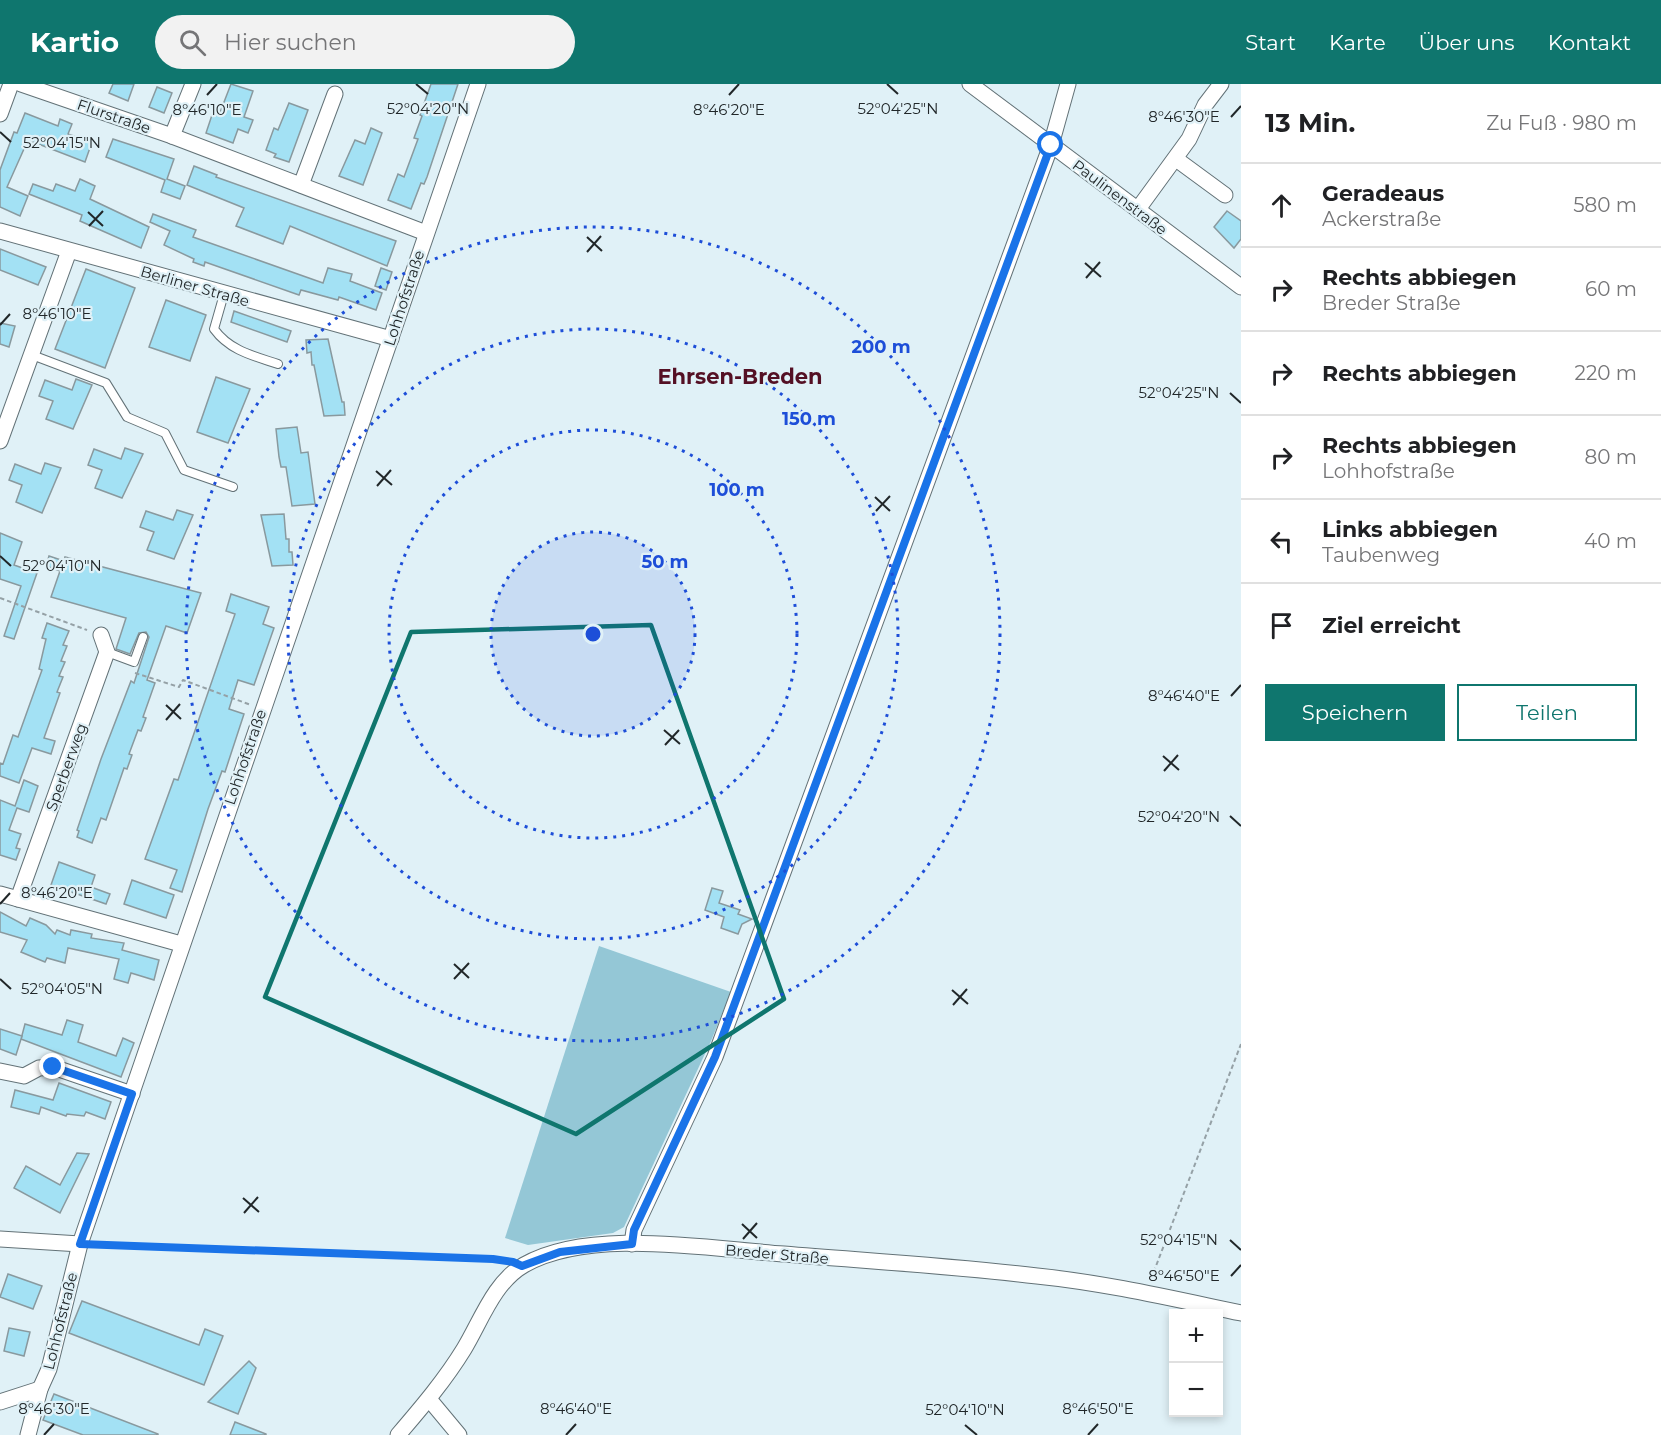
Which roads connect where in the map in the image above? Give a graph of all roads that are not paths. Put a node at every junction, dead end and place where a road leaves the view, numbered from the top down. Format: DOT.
graph roads {
  1 [pos="11,84"];
  2 [pos="21,84"];
  3 [pos="193,84"];
  4 [pos="478,84"];
  5 [pos="970,84"];
  6 [pos="1068,84"];
  7 [pos="1221,84"];
  8 [pos="335,94"];
  9 [pos="0,114"];
  10 [pos="172,136"];
  11 [pos="1051,145"];
  12 [pos="1176,159"];
  13 [pos="301,185"];
  14 [pos="1225,195"];
  15 [pos="1138,209"];
  16 [pos="0,231"];
  17 [pos="426,233"];
  18 [pos="69,250"];
  19 [pos="1241,287"];
  20 [pos="224,294"];
  21 [pos="391,339"];
  22 [pos="32,355"];
  23 [pos="279,364"];
  24 [pos="0,441"];
  25 [pos="233,487"];
  26 [pos="101,635"];
  27 [pos="143,637"];
  28 [pos="105,658"];
  29 [pos="0,894"];
  30 [pos="18,899"];
  31 [pos="181,944"];
  32 [pos="0,1071"];
  33 [pos="132,1094"];
  34 [pos="0,1239"];
  35 [pos="80,1244"];
  36 [pos="632,1244"];
  37 [pos="1241,1313"];
  38 [pos="40,1389"];
  39 [pos="429,1399"];
  40 [pos="0,1402"];
  41 [pos="28,1435"];
  42 [pos="398,1435"];
  43 [pos="459,1435"];
  1 -- 9 [label="street"];
  2 -- 10 [label="street, Flurstraße"];
  3 -- 10 [label="street"];
  4 -- 17 [label="street, Lohhofstraße"];
  5 -- 11 [label="street, Paulinenstraße"];
  6 -- 11 [label="street"];
  7 -- 12 [label="street"];
  8 -- 13 [label="street"];
  10 -- 13 [label="street, Flurstraße"];
  11 -- 15 [label="street, Paulinenstraße"];
  11 -- 36 [label="street"];
  12 -- 14 [label="street"];
  12 -- 15 [label="street"];
  13 -- 17 [label="street, Flurstraße"];
  15 -- 19 [label="street, Paulinenstraße"];
  16 -- 18 [label="street, Berliner Straße"];
  17 -- 21 [label="street, Lohhofstraße"];
  18 -- 20 [label="street, Berliner Straße"];
  18 -- 22 [label="street"];
  20 -- 21 [label="street, Berliner Straße"];
  20 -- 23 [label="lane"];
  21 -- 31 [label="street, Lohhofstraße"];
  22 -- 24 [label="street"];
  22 -- 25 [label="lane"];
  26 -- 28 [label="street"];
  27 -- 28 [label="lane"];
  28 -- 30 [label="street, Sperberweg"];
  29 -- 30 [label="street"];
  30 -- 31 [label="street"];
  31 -- 33 [label="street, Lohhofstraße"];
  32 -- 33 [label="street"];
  33 -- 35 [label="street, Lohhofstraße"];
  34 -- 35 [label="street"];
  35 -- 38 [label="street, Lohhofstraße"];
  36 -- 37 [label="street, Breder Straße"];
  36 -- 39 [label="street, Breder Straße"];
  38 -- 40 [label="street"];
  38 -- 41 [label="street, Lohhofstraße"];
  39 -- 42 [label="street, Breder Straße"];
  39 -- 43 [label="street"];
}
